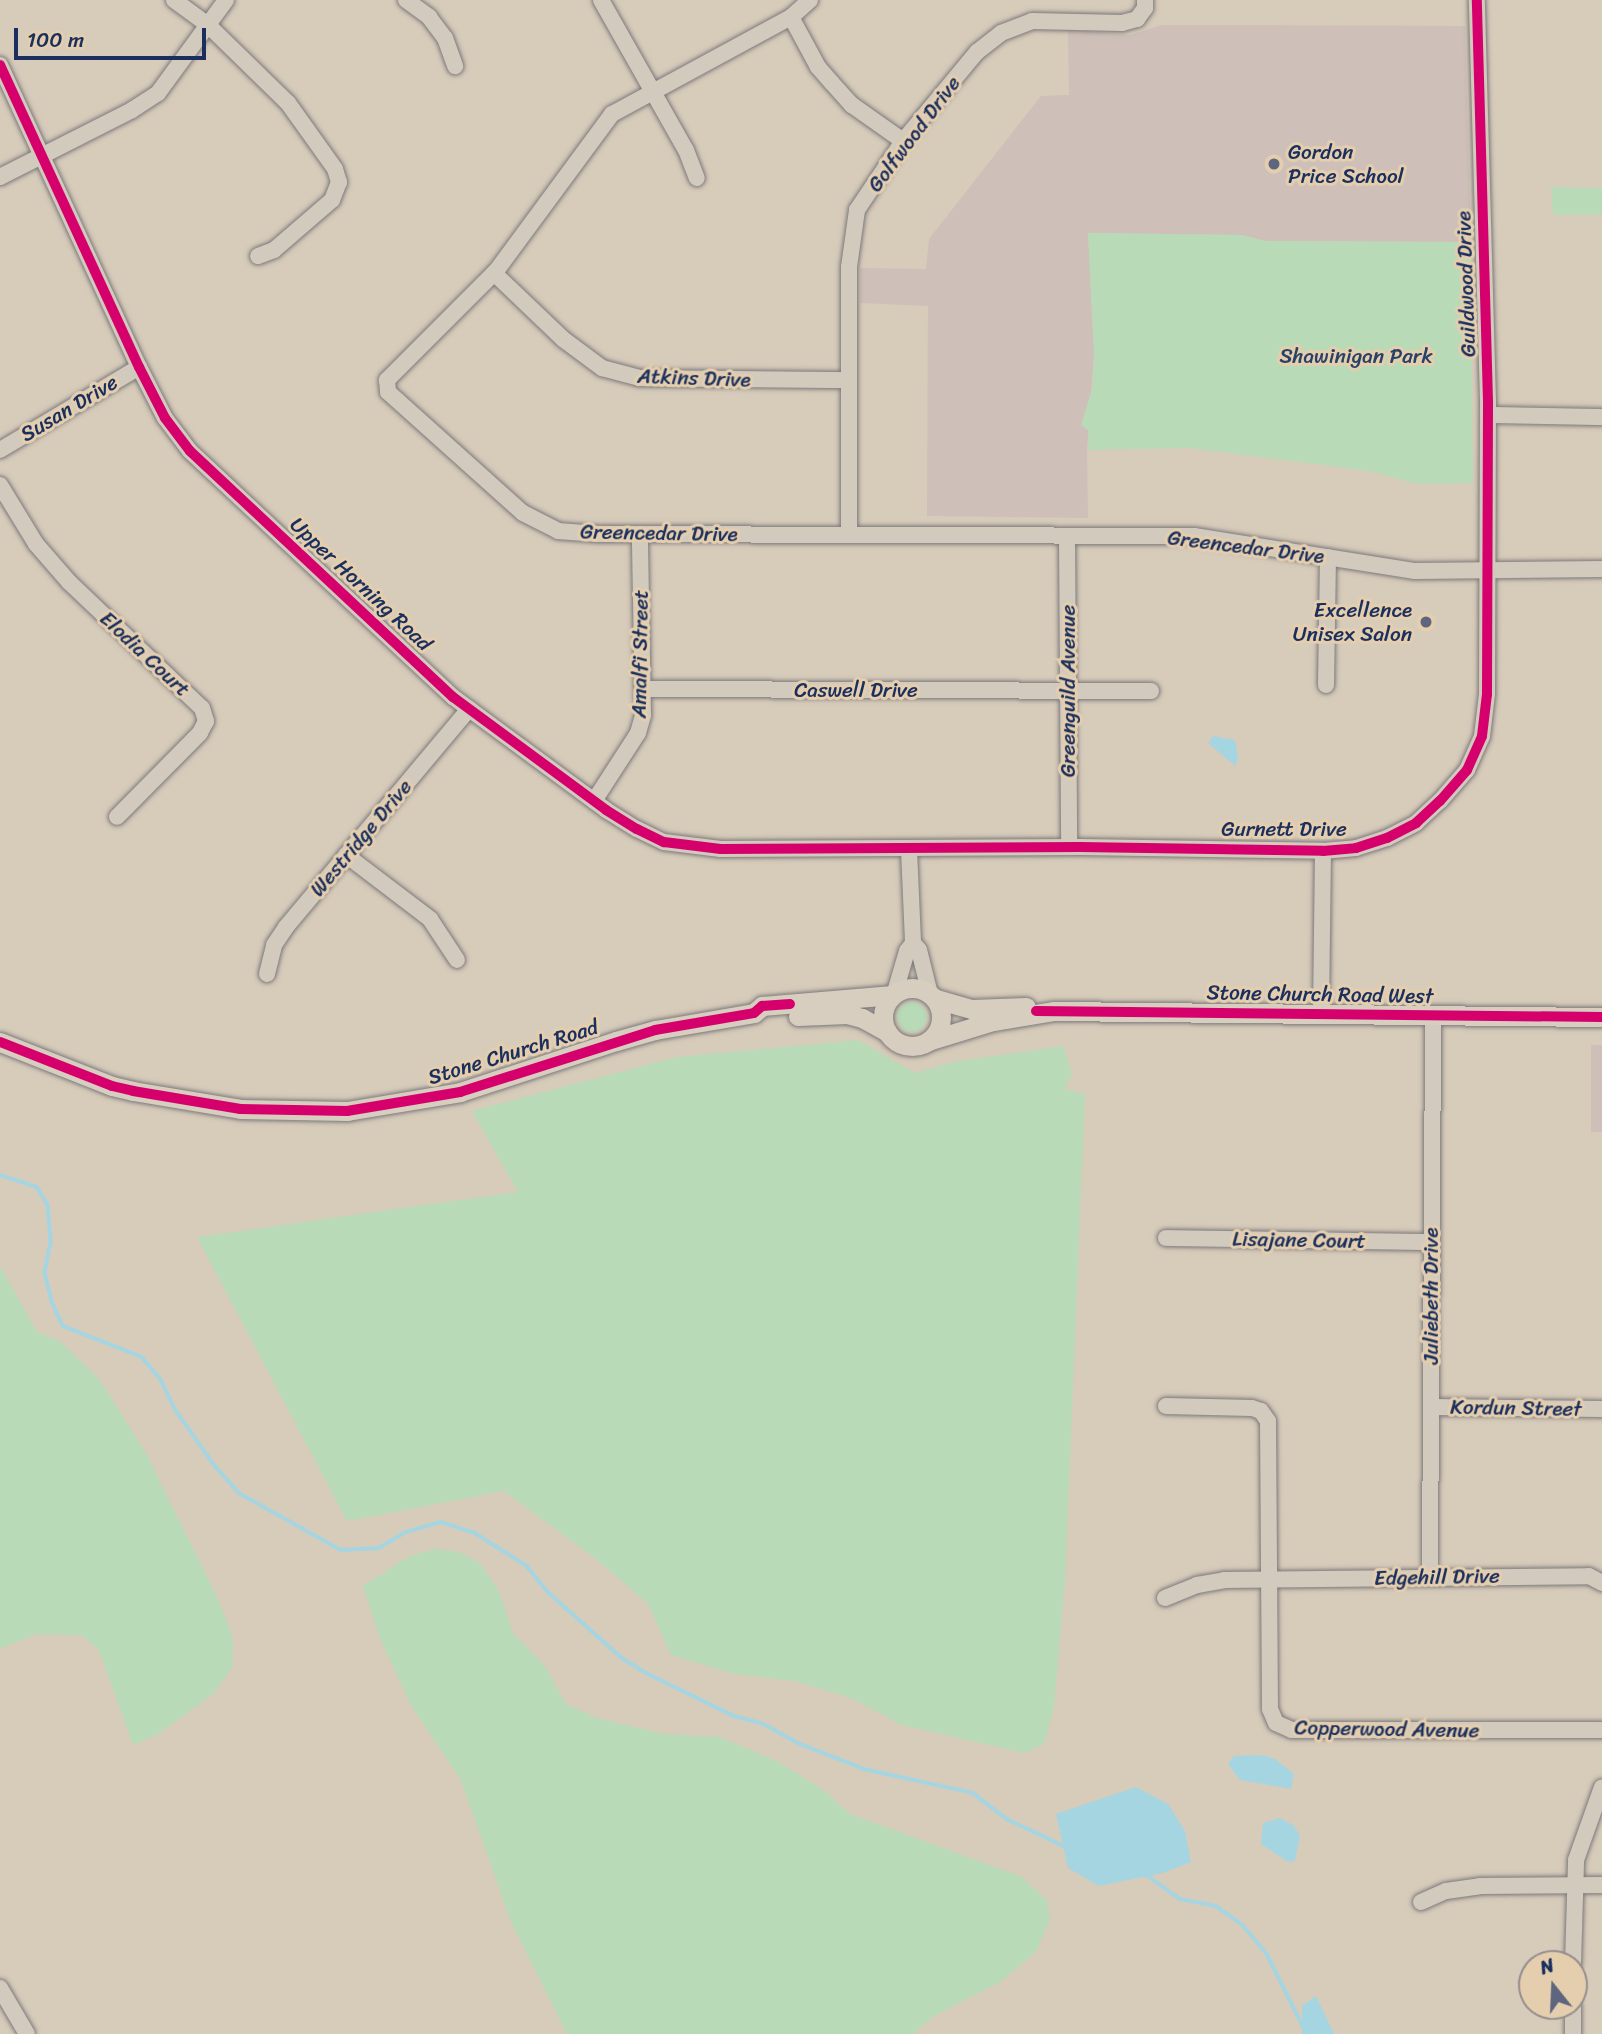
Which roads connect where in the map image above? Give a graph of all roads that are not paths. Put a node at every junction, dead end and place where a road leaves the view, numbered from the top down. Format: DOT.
graph roads {
  1 [pos="174,0"];
  2 [pos="226,0"];
  3 [pos="406,0"];
  4 [pos="601,0"];
  5 [pos="810,0"];
  6 [pos="1145,0"];
  7 [pos="1477,0"];
  8 [pos="791,17"];
  9 [pos="208,25"];
  10 [pos="0,65"];
  11 [pos="455,66"];
  12 [pos="651,90"];
  13 [pos="902,141"];
  14 [pos="41,158"];
  15 [pos="0,177"];
  16 [pos="697,178"];
  17 [pos="257,256"];
  18 [pos="494,273"];
  19 [pos="139,367"];
  20 [pos="848,380"];
  21 [pos="1488,415"];
  22 [pos="1602,417"];
  23 [pos="0,450"];
  24 [pos="0,485"];
  25 [pos="640,535"];
  26 [pos="849,535"];
  27 [pos="1067,536"];
  28 [pos="1328,557"];
  29 [pos="1485,568"];
  30 [pos="1602,569"];
  31 [pos="1326,685"];
  32 [pos="644,690"];
  33 [pos="1068,690"];
  34 [pos="1151,691"];
  35 [pos="469,709"];
  36 [pos="594,801"];
  37 [pos="117,817"];
  38 [pos="1069,847"];
  39 [pos="909,850"];
  40 [pos="1323,851"];
  41 [pos="346,855"];
  42 [pos="913,943"];
  43 [pos="457,960"];
  44 [pos="267,975"];
  45 [pos="894,993"];
  46 [pos="933,997"];
  47 [pos="1037,1011"];
  48 [pos="754,1013"];
  49 [pos="1321,1013"];
  50 [pos="1433,1015"];
  51 [pos="1602,1017"];
  52 [pos="887,1032"];
  53 [pos="928,1041"];
  54 [pos="0,1042"];
  55 [pos="1166,1238"];
  56 [pos="1431,1242"];
  57 [pos="1166,1406"];
  58 [pos="1431,1408"];
  59 [pos="1602,1409"];
  60 [pos="1430,1576"];
  61 [pos="1270,1580"];
  62 [pos="1602,1583"];
  63 [pos="1165,1598"];
  64 [pos="1602,1730"];
  65 [pos="1602,1787"];
  66 [pos="1575,1885"];
  67 [pos="1602,1885"];
  68 [pos="1421,1902"];
  69 [pos="1573,1950"];
  70 [pos="0,1988"];
  71 [pos="27,2034"];
  1 -- 9 [label="street"];
  2 -- 9 [label="street"];
  3 -- 11 [label="street"];
  4 -- 12 [label="street"];
  5 -- 8 [label="street, Greencedar Drive"];
  6 -- 13 [label="street, Golfwood Drive"];
  7 -- 21 [label="street, Guildwood Drive"];
  8 -- 12 [label="street, Greencedar Drive"];
  8 -- 13 [label="street"];
  9 -- 14 [label="street"];
  9 -- 17 [label="street"];
  10 -- 14 [label="street, Upper Horning Road"];
  12 -- 16 [label="street"];
  12 -- 18 [label="street, Greencedar Drive"];
  13 -- 20 [label="street, Golfwood Drive"];
  14 -- 15 [label="street"];
  14 -- 19 [label="street, Upper Horning Road"];
  18 -- 20 [label="street, Atkins Drive"];
  18 -- 25 [label="street, Greencedar Drive"];
  19 -- 23 [label="street, Susan Drive"];
  19 -- 35 [label="street, Upper Horning Road"];
  20 -- 26 [label="street, Golfwood Drive"];
  21 -- 22 [label="street"];
  21 -- 29 [label="street, Guildwood Drive"];
  24 -- 37 [label="street, Elodia Court"];
  25 -- 26 [label="street, Greencedar Drive"];
  25 -- 32 [label="street, Amalfi Street"];
  26 -- 27 [label="street, Greencedar Drive"];
  27 -- 28 [label="street, Greencedar Drive"];
  27 -- 33 [label="street, Greenguild Avenue"];
  28 -- 29 [label="street, Greencedar Drive"];
  28 -- 31 [label="street"];
  29 -- 30 [label="street, Greencedar Drive"];
  29 -- 40 [label="street, Gurnett Drive"];
  32 -- 33 [label="street, Caswell Drive"];
  32 -- 36 [label="street, Amalfi Street"];
  33 -- 34 [label="street, Caswell Drive"];
  33 -- 38 [label="street, Greenguild Avenue"];
  35 -- 36 [label="street, Upper Horning Road"];
  35 -- 41 [label="street, Westridge Drive"];
  36 -- 39 [label="street, Upper Horning Road"];
  38 -- 39 [label="street, Gurnett Drive"];
  38 -- 40 [label="street, Gurnett Drive"];
  39 -- 42 [label="street"];
  40 -- 49 [label="street"];
  41 -- 43 [label="street"];
  41 -- 44 [label="street, Westridge Drive"];
  42 -- 45 [label="street"];
  42 -- 46 [label="street"];
  45 -- 46 [label="main road"];
  45 -- 48 [label="main road, Stone Church Road"];
  45 -- 52 [label="main road"];
  46 -- 47 [label="main road"];
  46 -- 53 [label="main road"];
  47 -- 49 [label="main road, Stone Church Road West"];
  47 -- 53 [label="main road"];
  48 -- 52 [label="main road, Stone Church Road"];
  48 -- 54 [label="main road, Stone Church Road"];
  49 -- 50 [label="main road, Stone Church Road West"];
  50 -- 51 [label="main road, Stone Church Road West"];
  50 -- 56 [label="street, Juliebeth Drive"];
  52 -- 53 [label="main road"];
  55 -- 56 [label="street, Lisajane Court"];
  56 -- 58 [label="street, Juliebeth Drive"];
  57 -- 61 [label="street, Copperwood Avenue"];
  58 -- 59 [label="street, Kordun Street"];
  58 -- 60 [label="street, Juliebeth Drive"];
  60 -- 61 [label="street, Edgehill Drive"];
  60 -- 62 [label="street, Edgehill Drive"];
  61 -- 63 [label="street, Edgehill Drive"];
  61 -- 64 [label="street, Copperwood Avenue"];
  65 -- 66 [label="street"];
  66 -- 67 [label="street"];
  66 -- 68 [label="street"];
  66 -- 69 [label="street"];
  70 -- 71 [label="street"];
}
